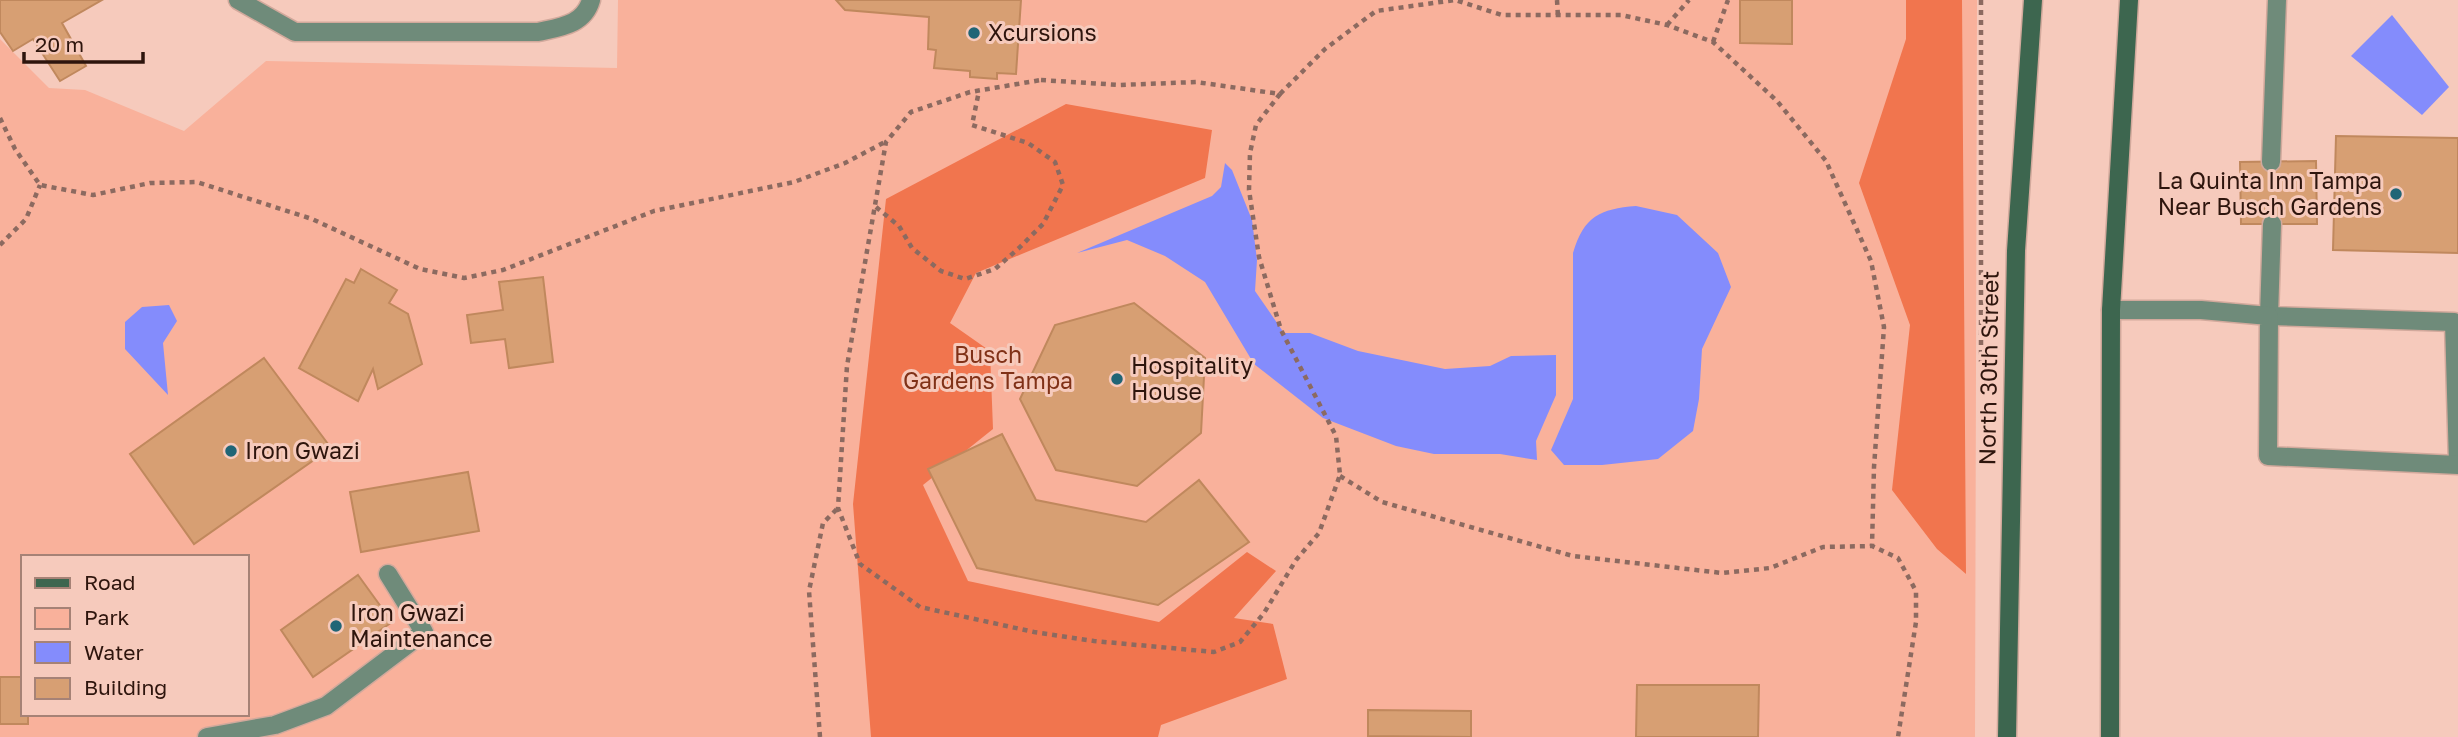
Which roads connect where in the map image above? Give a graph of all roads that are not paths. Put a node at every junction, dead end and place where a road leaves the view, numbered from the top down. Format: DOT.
graph roads {
  1 [pos="238,0"];
  2 [pos="591,0"];
  3 [pos="2033,0"];
  4 [pos="2129,0"];
  5 [pos="2277,0"];
  6 [pos="2271,162"];
  7 [pos="2272,225"];
  8 [pos="2111,310"];
  9 [pos="2269,316"];
  10 [pos="2458,464"];
  11 [pos="388,574"];
  12 [pos="207,737"];
  13 [pos="2007,737"];
  14 [pos="2110,737"];
  1 -- 2 [label="lane"];
  3 -- 13 [label="main road, North 30th Street"];
  4 -- 8 [label="main road"];
  5 -- 6 [label="lane"];
  7 -- 9 [label="lane"];
  8 -- 9 [label="lane"];
  8 -- 14 [label="main road"];
  9 -- 10 [label="lane"];
  9 -- 10 [label="lane"];
  11 -- 12 [label="lane"];
}
